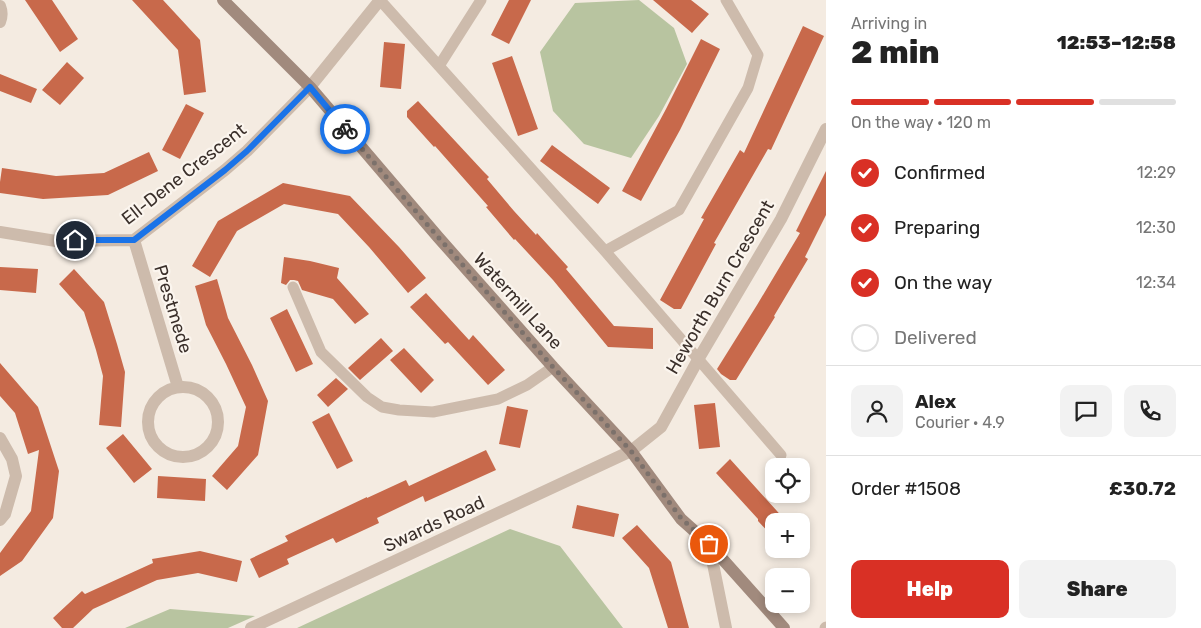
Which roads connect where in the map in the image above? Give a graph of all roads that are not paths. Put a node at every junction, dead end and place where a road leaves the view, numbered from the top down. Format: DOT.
graph roads {
  1 [pos="223,0"];
  2 [pos="380,0"];
  3 [pos="481,0"];
  4 [pos="726,0"];
  5 [pos="0,6"];
  6 [pos="0,22"];
  7 [pos="439,66"];
  8 [pos="310,87"];
  9 [pos="826,129"];
  10 [pos="0,232"];
  11 [pos="134,240"];
  12 [pos="605,251"];
  13 [pos="293,287"];
  14 [pos="699,358"];
  15 [pos="553,367"];
  16 [pos="178,387"];
  17 [pos="0,438"];
  18 [pos="631,451"];
  19 [pos="781,455"];
  20 [pos="0,520"];
  21 [pos="709,544"];
  22 [pos="252,628"];
  23 [pos="726,628"];
  24 [pos="784,628"];
  1 -- 8 [label="street, Watermill Lane"];
  2 -- 7 [label="lane"];
  2 -- 8 [label="street, Ell-Dene Crescent"];
  3 -- 7 [label="lane"];
  4 -- 12 [label="lane"];
  5 -- 6 [label="street"];
  7 -- 12 [label="lane"];
  8 -- 11 [label="street, Ell-Dene Crescent"];
  8 -- 15 [label="street, Watermill Lane"];
  9 -- 14 [label="street, Heworth Burn Crescent"];
  10 -- 11 [label="street, Ell-Dene Crescent"];
  11 -- 16 [label="street, Prestmede"];
  12 -- 14 [label="lane"];
  13 -- 15 [label="lane"];
  14 -- 18 [label="street, Heworth Burn Crescent"];
  14 -- 19 [label="lane"];
  15 -- 18 [label="street, Watermill Lane"];
  16 -- 16 [label="street"];
  17 -- 20 [label="street"];
  18 -- 21 [label="street, Watermill Lane"];
  18 -- 22 [label="street, Swards Road"];
  21 -- 23 [label="street"];
  21 -- 24 [label="street, Watermill Lane"];
}
